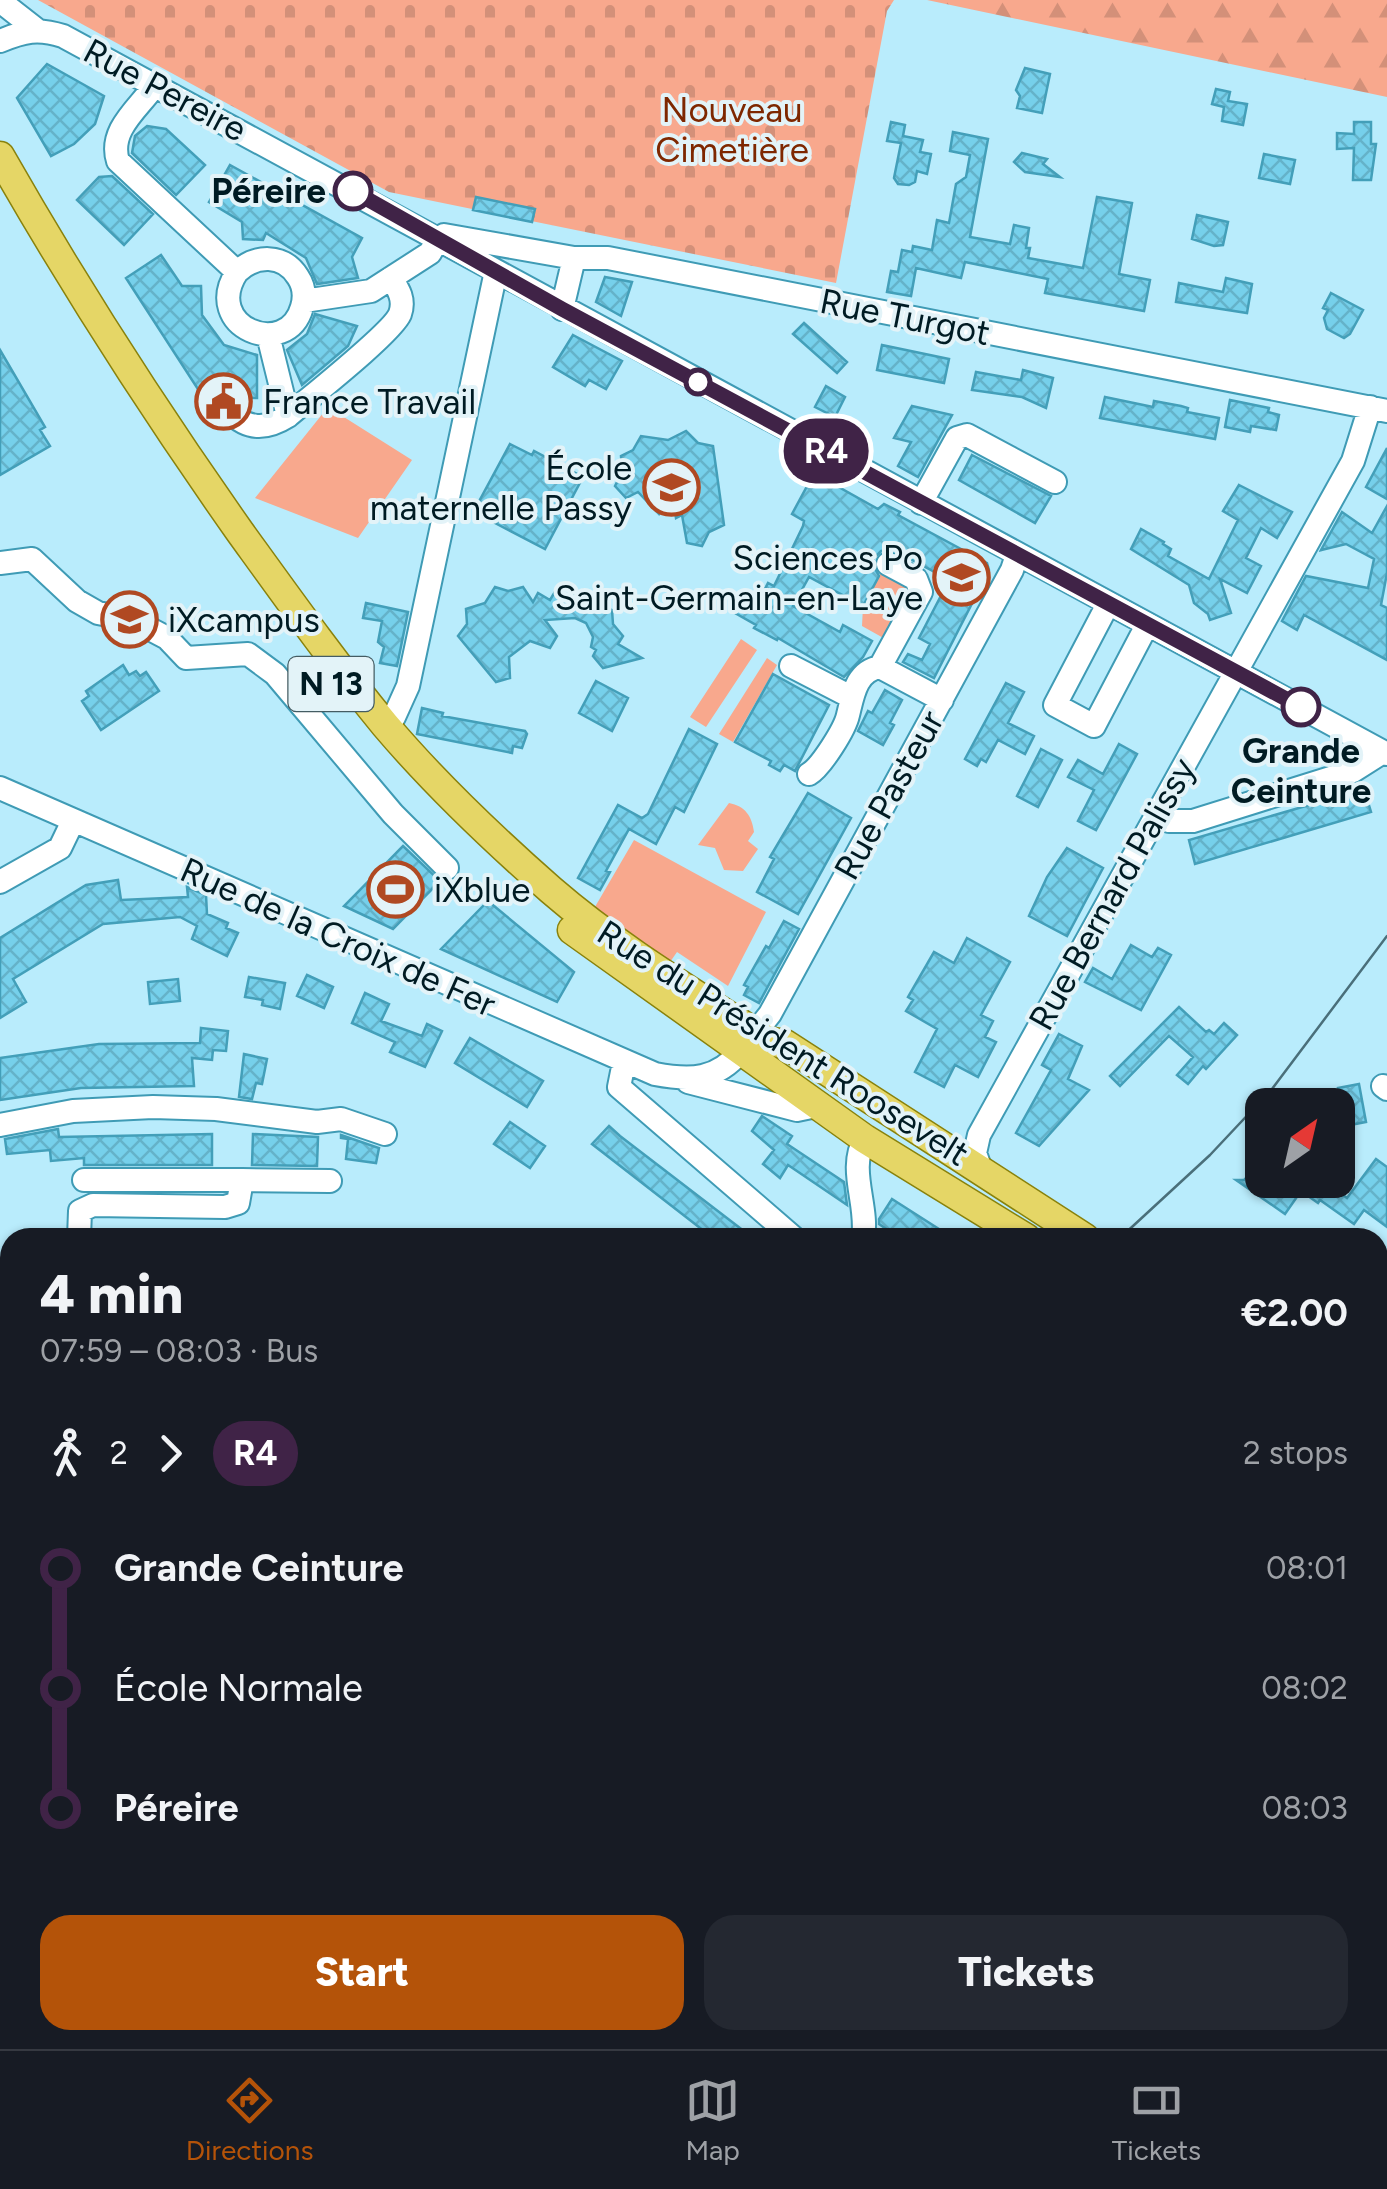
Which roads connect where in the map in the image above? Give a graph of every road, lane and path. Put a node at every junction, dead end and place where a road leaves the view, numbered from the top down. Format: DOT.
graph roads {
  1 [pos="0,2"];
  2 [pos="17,35"];
  3 [pos="0,54"];
  4 [pos="155,84"];
  5 [pos="0,156"];
  6 [pos="0,194"];
  7 [pos="430,234"];
  8 [pos="574,258"];
  9 [pos="496,271"];
  10 [pos="236,272"];
  11 [pos="391,278"];
  12 [pos="304,301"];
  13 [pos="562,309"];
  14 [pos="268,335"];
  15 [pos="1378,409"];
  16 [pos="229,411"];
  17 [pos="288,416"];
  18 [pos="1055,482"];
  19 [pos="921,503"];
  20 [pos="1016,554"];
  21 [pos="0,563"];
  22 [pos="888,564"];
  23 [pos="1108,604"];
  24 [pos="1147,625"];
  25 [pos="791,666"];
  26 [pos="880,667"];
  27 [pos="1236,672"];
  28 [pos="851,697"];
  29 [pos="942,700"];
  30 [pos="386,725"];
  31 [pos="1385,753"];
  32 [pos="809,774"];
  33 [pos="0,788"];
  34 [pos="1156,817"];
  35 [pos="73,822"];
  36 [pos="447,868"];
  37 [pos="0,882"];
  38 [pos="755,1041"];
  39 [pos="624,1062"];
  40 [pos="679,1078"];
  41 [pos="821,1105"];
  42 [pos="0,1125"];
  43 [pos="385,1134"];
  44 [pos="865,1139"];
  45 [pos="982,1170"];
  46 [pos="84,1180"];
  47 [pos="242,1180"];
  48 [pos="330,1181"];
  49 [pos="79,1228"];
  50 [pos="782,1228"];
  51 [pos="863,1228"];
  52 [pos="1010,1228"];
  53 [pos="1032,1228"];
  54 [pos="1046,1228"];
  55 [pos="1070,1228"];
  1 -- 2 [label="street, Rue Pereire"];
  2 -- 3 [label="street"];
  2 -- 4 [label="street, Rue Pereire"];
  4 -- 7 [label="street, Rue Pereire"];
  4 -- 10 [label="street"];
  5 -- 30 [label="main road, Rue du Président Roosevelt / N 13"];
  6 -- 38 [label="main road, Rue du Président Roosevelt / N 13"];
  7 -- 8 [label="street, Rue Turgot"];
  7 -- 9 [label="street, Rue Pereire"];
  7 -- 11 [label="street"];
  8 -- 13 [label="street"];
  8 -- 15 [label="street, Rue Turgot"];
  9 -- 13 [label="street, Rue Pereire"];
  9 -- 30 [label="street"];
  10 -- 12 [label="street"];
  10 -- 14 [label="street"];
  11 -- 12 [label="street"];
  11 -- 17 [label="street"];
  12 -- 14 [label="street"];
  13 -- 19 [label="street, Rue Pereire"];
  14 -- 17 [label="street"];
  15 -- 27 [label="street, Rue Bernard Palissy"];
  16 -- 17 [label="street"];
  18 -- 19 [label="street"];
  19 -- 20 [label="street, Rue Pereire"];
  20 -- 23 [label="street, Rue Pereire"];
  20 -- 29 [label="street, Rue Pasteur"];
  21 -- 36 [label="street"];
  22 -- 26 [label="street"];
  23 -- 24 [label="street, Rue Pereire"];
  23 -- 24 [label="street"];
  24 -- 27 [label="street, Rue Pereire"];
  25 -- 28 [label="street"];
  26 -- 28 [label="street"];
  26 -- 29 [label="street"];
  27 -- 31 [label="street, Rue Pereire"];
  27 -- 34 [label="street, Rue Bernard Palissy"];
  28 -- 32 [label="street"];
  29 -- 38 [label="street, Rue Pasteur"];
  30 -- 38 [label="main road, Rue du Président Roosevelt / N 13"];
  31 -- 34 [label="street"];
  33 -- 35 [label="street, Rue de la Croix de Fer"];
  34 -- 45 [label="street, Rue Bernard Palissy"];
  35 -- 37 [label="street"];
  35 -- 39 [label="street, Rue de la Croix de Fer"];
  38 -- 40 [label="street, Rue de la Croix de Fer"];
  38 -- 41 [label="main road, Rue du Président Roosevelt / N 13"];
  38 -- 45 [label="main road, Rue du Président Roosevelt / N 13"];
  38 -- 54 [label="main road"];
  39 -- 40 [label="street, Rue de la Croix de Fer"];
  39 -- 50 [label="street"];
  40 -- 41 [label="street, Rue de la Croix de Fer"];
  41 -- 44 [label="main road, Rue du Président Roosevelt / N 13"];
  41 -- 53 [label="main road"];
  42 -- 43 [label="street"];
  44 -- 51 [label="street"];
  44 -- 52 [label="main road, Rue du Président Roosevelt / N 13"];
  45 -- 55 [label="main road, Rue du Président Roosevelt / N 13"];
  46 -- 47 [label="street"];
  47 -- 48 [label="street"];
  47 -- 49 [label="street"];
}
